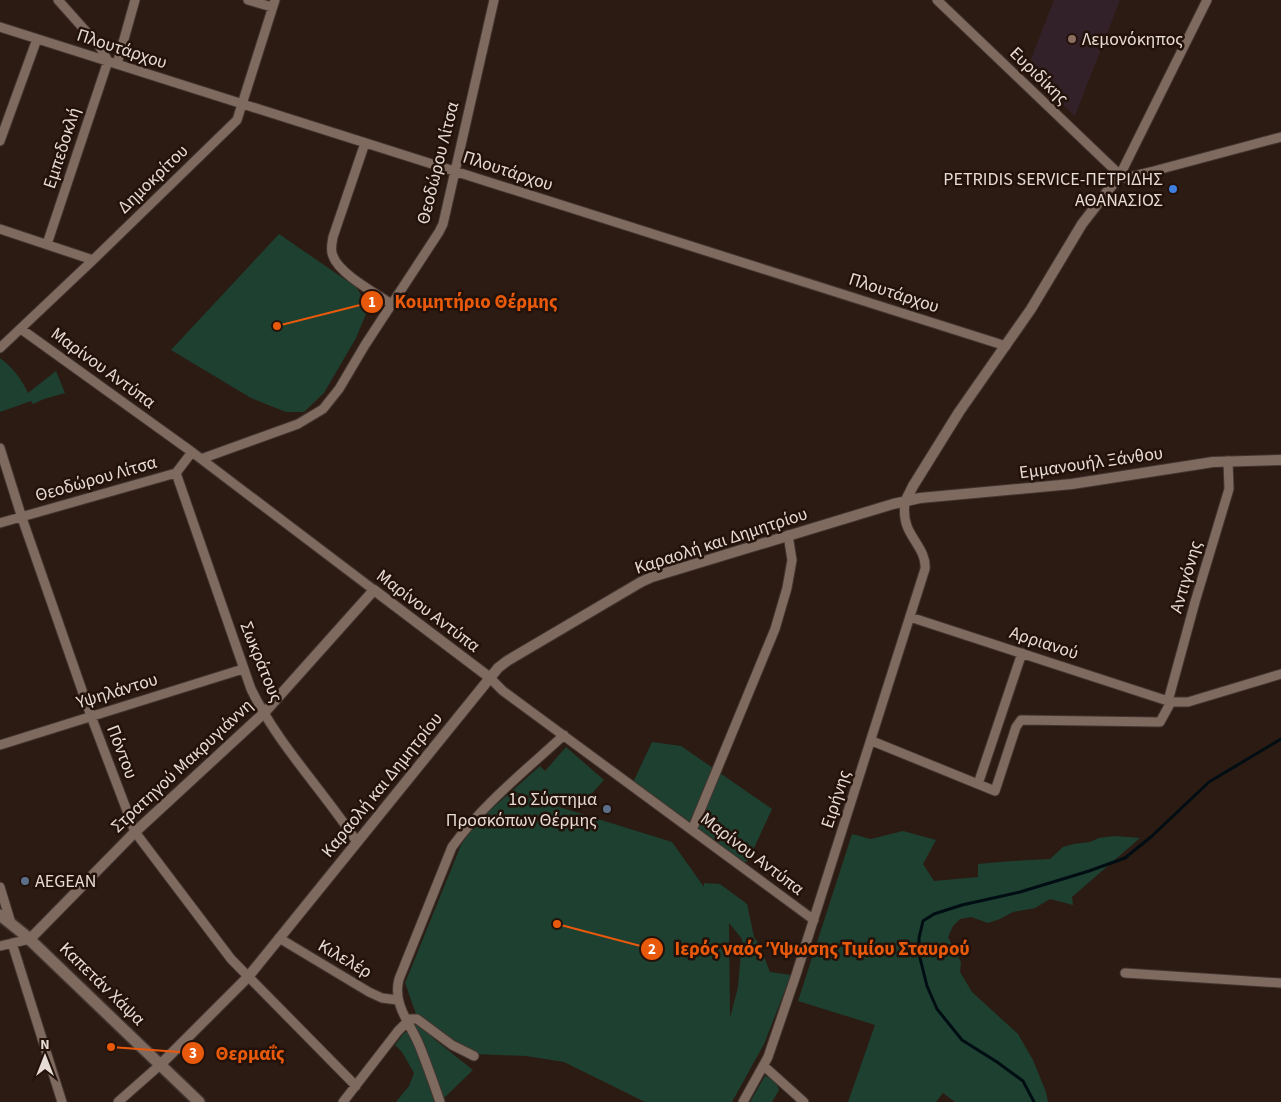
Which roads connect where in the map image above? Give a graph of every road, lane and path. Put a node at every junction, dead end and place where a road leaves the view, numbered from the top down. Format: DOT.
graph roads {
  1 [pos="58,0"];
  2 [pos="135,0"];
  3 [pos="248,0"];
  4 [pos="494,0"];
  5 [pos="937,0"];
  6 [pos="1207,0"];
  7 [pos="274,4"];
  8 [pos="0,27"];
  9 [pos="37,39"];
  10 [pos="112,63"];
  11 [pos="242,104"];
  12 [pos="1281,137"];
  13 [pos="0,141"];
  14 [pos="365,143"];
  15 [pos="454,171"];
  16 [pos="1120,175"];
  17 [pos="0,229"];
  18 [pos="47,244"];
  19 [pos="93,260"];
  20 [pos="392,305"];
  21 [pos="21,329"];
  22 [pos="1006,346"];
  23 [pos="0,348"];
  24 [pos="0,448"];
  25 [pos="192,452"];
  26 [pos="201,459"];
  27 [pos="1281,460"];
  28 [pos="1228,461"];
  29 [pos="176,473"];
  30 [pos="905,502"];
  31 [pos="22,518"];
  32 [pos="0,523"];
  33 [pos="788,535"];
  34 [pos="374,590"];
  35 [pos="910,617"];
  36 [pos="1022,653"];
  37 [pos="243,669"];
  38 [pos="1281,674"];
  39 [pos="489,677"];
  40 [pos="1170,701"];
  41 [pos="264,713"];
  42 [pos="91,716"];
  43 [pos="564,735"];
  44 [pos="872,741"];
  45 [pos="0,745"];
  46 [pos="978,784"];
  47 [pos="692,830"];
  48 [pos="134,832"];
  49 [pos="356,842"];
  50 [pos="0,887"];
  51 [pos="0,915"];
  52 [pos="814,920"];
  53 [pos="11,923"];
  54 [pos="279,938"];
  55 [pos="30,939"];
  56 [pos="12,943"];
  57 [pos="0,946"];
  58 [pos="1124,973"];
  59 [pos="248,977"];
  60 [pos="1281,983"];
  61 [pos="398,1000"];
  62 [pos="406,1022"];
  63 [pos="474,1056"];
  64 [pos="160,1065"];
  65 [pos="764,1066"];
  66 [pos="356,1086"];
  67 [pos="62,1102"];
  68 [pos="118,1102"];
  69 [pos="199,1102"];
  70 [pos="343,1102"];
  71 [pos="440,1102"];
  72 [pos="743,1102"];
  73 [pos="804,1102"];
  1 -- 10 [label="street"];
  2 -- 10 [label="street, Εμπεδοκλή"];
  3 -- 7 [label="street"];
  4 -- 15 [label="street, Θεοδώρου Λίτσα"];
  5 -- 16 [label="street, Ευριδίκης"];
  6 -- 16 [label="street"];
  7 -- 11 [label="street, Δημοκρίτου"];
  8 -- 9 [label="street, Πλουτάρχου"];
  9 -- 10 [label="street, Πλουτάρχου"];
  9 -- 13 [label="street"];
  10 -- 11 [label="street, Πλουτάρχου"];
  10 -- 18 [label="street, Εμπεδοκλή"];
  11 -- 14 [label="street, Πλουτάρχου"];
  11 -- 19 [label="street, Δημοκρίτου"];
  12 -- 16 [label="street"];
  14 -- 15 [label="street, Πλουτάρχου"];
  14 -- 20 [label="street"];
  15 -- 20 [label="street, Θεοδώρου Λίτσα"];
  15 -- 22 [label="street, Πλουτάρχου"];
  16 -- 22 [label="street"];
  17 -- 18 [label="street"];
  18 -- 19 [label="street"];
  19 -- 21 [label="street, Δημοκρίτου"];
  20 -- 26 [label="street, Θεοδώρου Λίτσα"];
  21 -- 23 [label="street, Δημοκρίτου"];
  21 -- 25 [label="street, Μαρίνου Αντύπα"];
  22 -- 30 [label="street"];
  24 -- 31 [label="street, Πόντου"];
  25 -- 26 [label="street, Μαρίνου Αντύπα"];
  25 -- 29 [label="street, Θεοδώρου Λίτσα"];
  26 -- 34 [label="street, Μαρίνου Αντύπα"];
  27 -- 28 [label="street, Εμμανουήλ Ξάνθου"];
  28 -- 30 [label="street, Εμμανουήλ Ξάνθου"];
  28 -- 40 [label="street, Αντιγόνης"];
  29 -- 31 [label="street, Θεοδώρου Λίτσα"];
  29 -- 37 [label="street, Σωκράτους"];
  30 -- 33 [label="street, Καραολή και Δημητρίου"];
  30 -- 35 [label="street, Ειρήνης"];
  31 -- 32 [label="street, Θεοδώρου Λίτσα"];
  31 -- 42 [label="street, Πόντου"];
  33 -- 39 [label="street, Καραολή και Δημητρίου"];
  33 -- 47 [label="street"];
  34 -- 39 [label="street, Μαρίνου Αντύπα"];
  34 -- 41 [label="street, Στρατηγού Μακρυγιάννη"];
  35 -- 36 [label="street, Αρριανού"];
  35 -- 44 [label="street, Ειρήνης"];
  36 -- 40 [label="street, Αρριανού"];
  36 -- 46 [label="street"];
  37 -- 41 [label="street, Σωκράτους"];
  37 -- 42 [label="street, Υψηλάντου"];
  38 -- 40 [label="street"];
  39 -- 43 [label="street, Μαρίνου Αντύπα"];
  39 -- 49 [label="street, Καραολή και Δημητρίου"];
  40 -- 46 [label="street, Αντιγόνης"];
  41 -- 48 [label="street, Στρατηγού Μακρυγιάννη"];
  41 -- 49 [label="street, Σωκράτους"];
  42 -- 45 [label="street, Υψηλάντου"];
  42 -- 48 [label="street, Πόντου"];
  43 -- 47 [label="street, Μαρίνου Αντύπα"];
  43 -- 61 [label="street"];
  44 -- 46 [label="street"];
  44 -- 52 [label="street, Ειρήνης"];
  47 -- 52 [label="street, Μαρίνου Αντύπα"];
  48 -- 55 [label="street, Στρατηγού Μακρυγιάννη"];
  48 -- 59 [label="street, Πόντου"];
  49 -- 54 [label="street, Καραολή και Δημητρίου"];
  50 -- 53 [label="street"];
  51 -- 53 [label="main road, Καπετάν Χάψα"];
  52 -- 65 [label="street, Ειρήνης"];
  53 -- 55 [label="main road, Καπετάν Χάψα"];
  54 -- 59 [label="street, Καραολή και Δημητρίου"];
  54 -- 61 [label="street, Κιλελέρ"];
  55 -- 56 [label="street"];
  55 -- 64 [label="main road, Καπετάν Χάψα"];
  56 -- 57 [label="street"];
  56 -- 67 [label="street"];
  58 -- 60 [label="street"];
  59 -- 64 [label="street, Καραολή και Δημητρίου"];
  59 -- 66 [label="street, Πόντου"];
  61 -- 62 [label="street"];
  62 -- 63 [label="street"];
  62 -- 66 [label="street"];
  62 -- 71 [label="street"];
  64 -- 68 [label="street, Καραολή και Δημητρίου"];
  64 -- 69 [label="main road, Καπετάν Χάψα"];
  65 -- 72 [label="street, Ειρήνης"];
  65 -- 73 [label="street"];
  66 -- 70 [label="street"];
}
